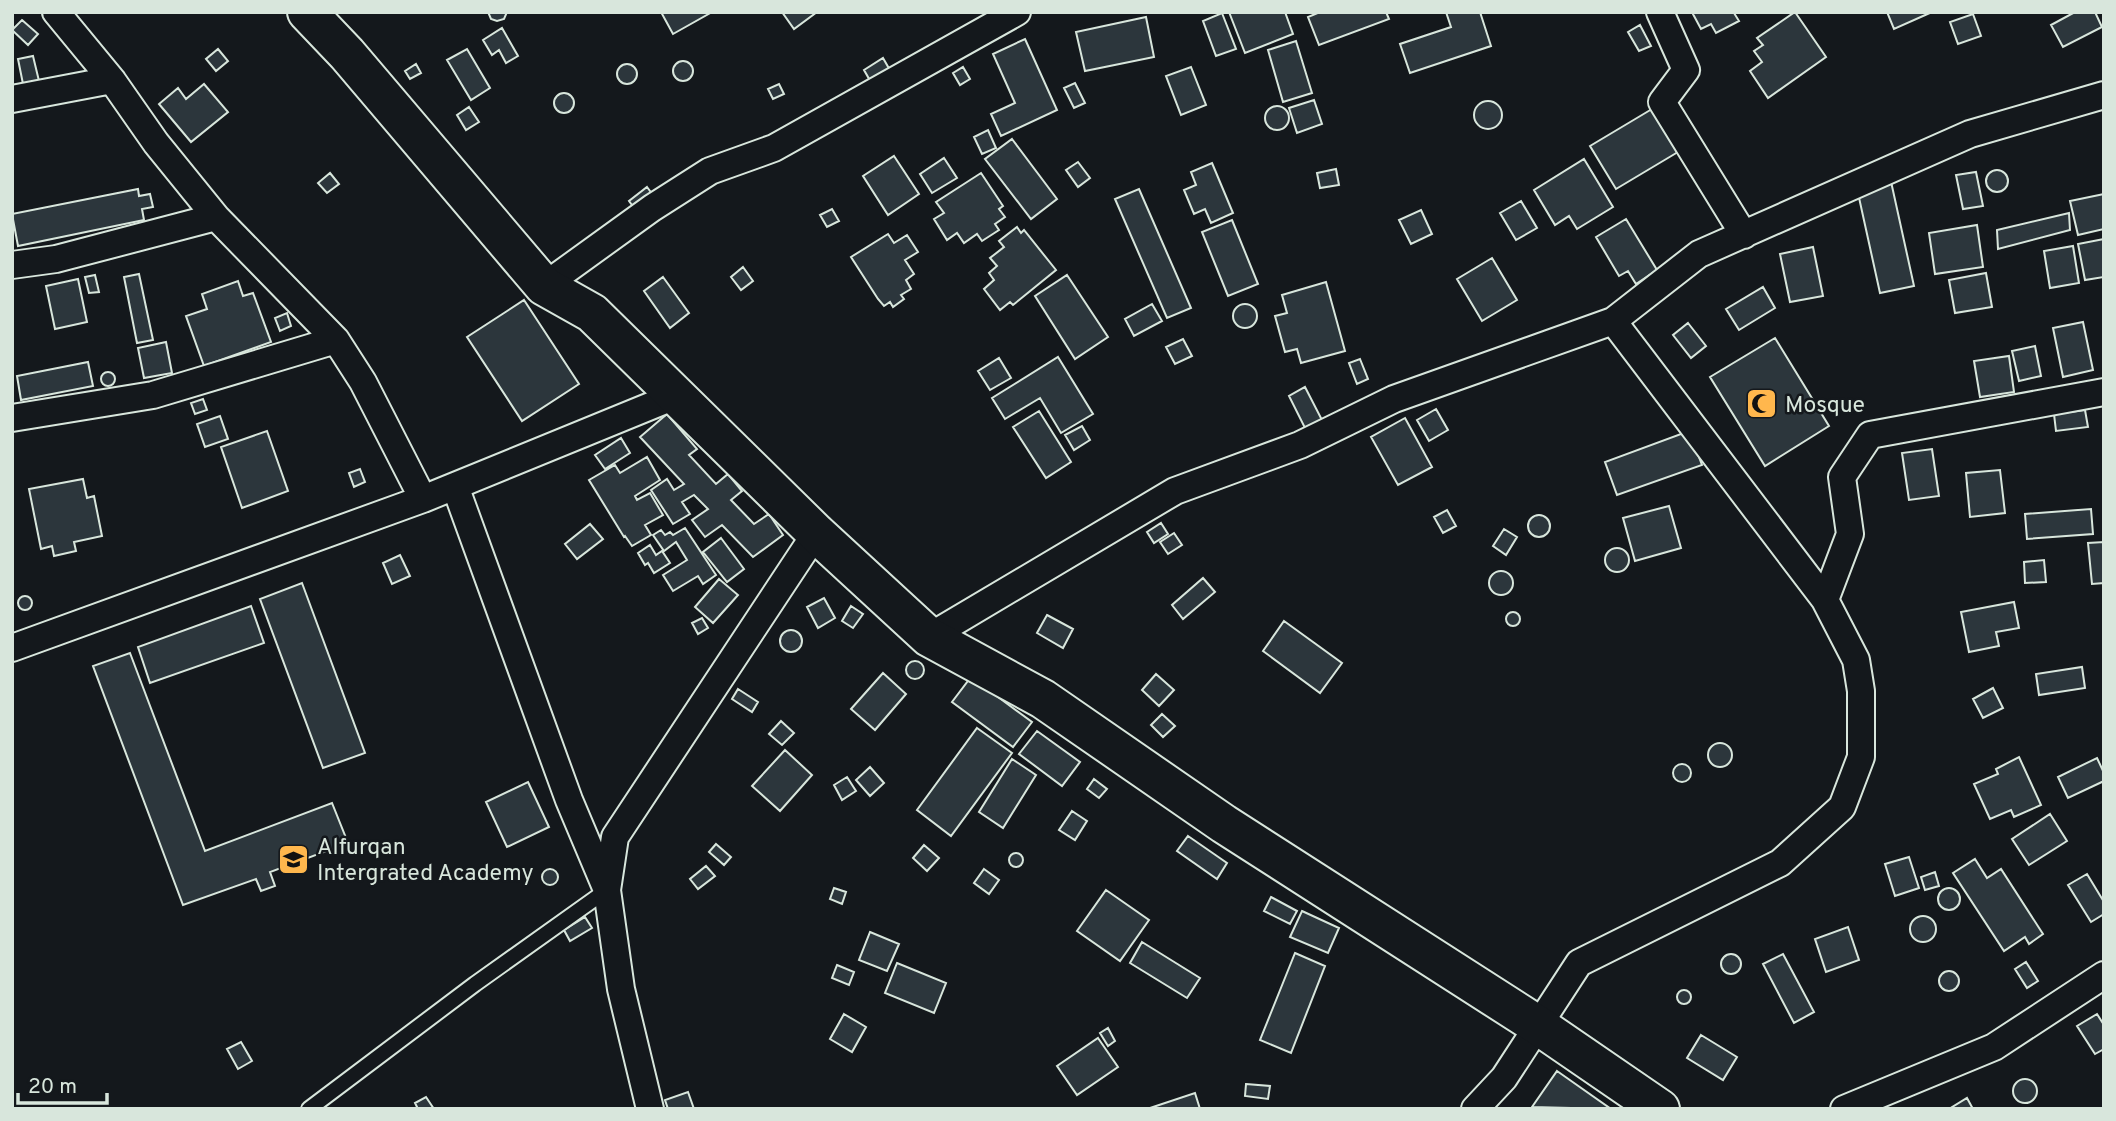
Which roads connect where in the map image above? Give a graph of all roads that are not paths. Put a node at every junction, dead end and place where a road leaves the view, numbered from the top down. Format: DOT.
graph roads {
  1 [pos="56,12"];
  2 [pos="307,12"];
  3 [pos="1017,12"];
  4 [pos="1660,12"];
  5 [pos="112,80"];
  6 [pos="2104,95"];
  7 [pos="12,99"];
  8 [pos="216,217"];
  9 [pos="1744,235"];
  10 [pos="12,265"];
  11 [pos="544,286"];
  12 [pos="1614,321"];
  13 [pos="336,340"];
  14 [pos="2104,392"];
  15 [pos="675,396"];
  16 [pos="12,418"];
  17 [pos="455,486"];
  18 [pos="423,499"];
  19 [pos="816,533"];
  20 [pos="1825,600"];
  21 [pos="929,636"];
  22 [pos="12,648"];
  23 [pos="607,890"];
  24 [pos="2104,975"];
  25 [pos="1539,1026"];
  26 [pos="309,1109"];
  27 [pos="650,1109"];
  28 [pos="1475,1109"];
  29 [pos="1660,1109"];
  30 [pos="1844,1109"];
  1 -- 5 [label="street"];
  2 -- 11 [label="street"];
  3 -- 11 [label="street"];
  4 -- 9 [label="street"];
  5 -- 7 [label="street"];
  5 -- 8 [label="street"];
  6 -- 9 [label="street"];
  8 -- 10 [label="street"];
  8 -- 13 [label="street"];
  9 -- 12 [label="street"];
  11 -- 15 [label="street"];
  12 -- 20 [label="street"];
  12 -- 21 [label="street"];
  13 -- 16 [label="street"];
  13 -- 18 [label="street"];
  14 -- 20 [label="street"];
  15 -- 17 [label="street"];
  15 -- 19 [label="street"];
  17 -- 18 [label="street"];
  17 -- 23 [label="street"];
  18 -- 22 [label="street"];
  19 -- 21 [label="street"];
  19 -- 23 [label="street"];
  20 -- 25 [label="street"];
  21 -- 25 [label="street"];
  23 -- 26 [label="lane"];
  23 -- 27 [label="street"];
  24 -- 30 [label="street"];
  25 -- 28 [label="street"];
  25 -- 29 [label="street"];
}
